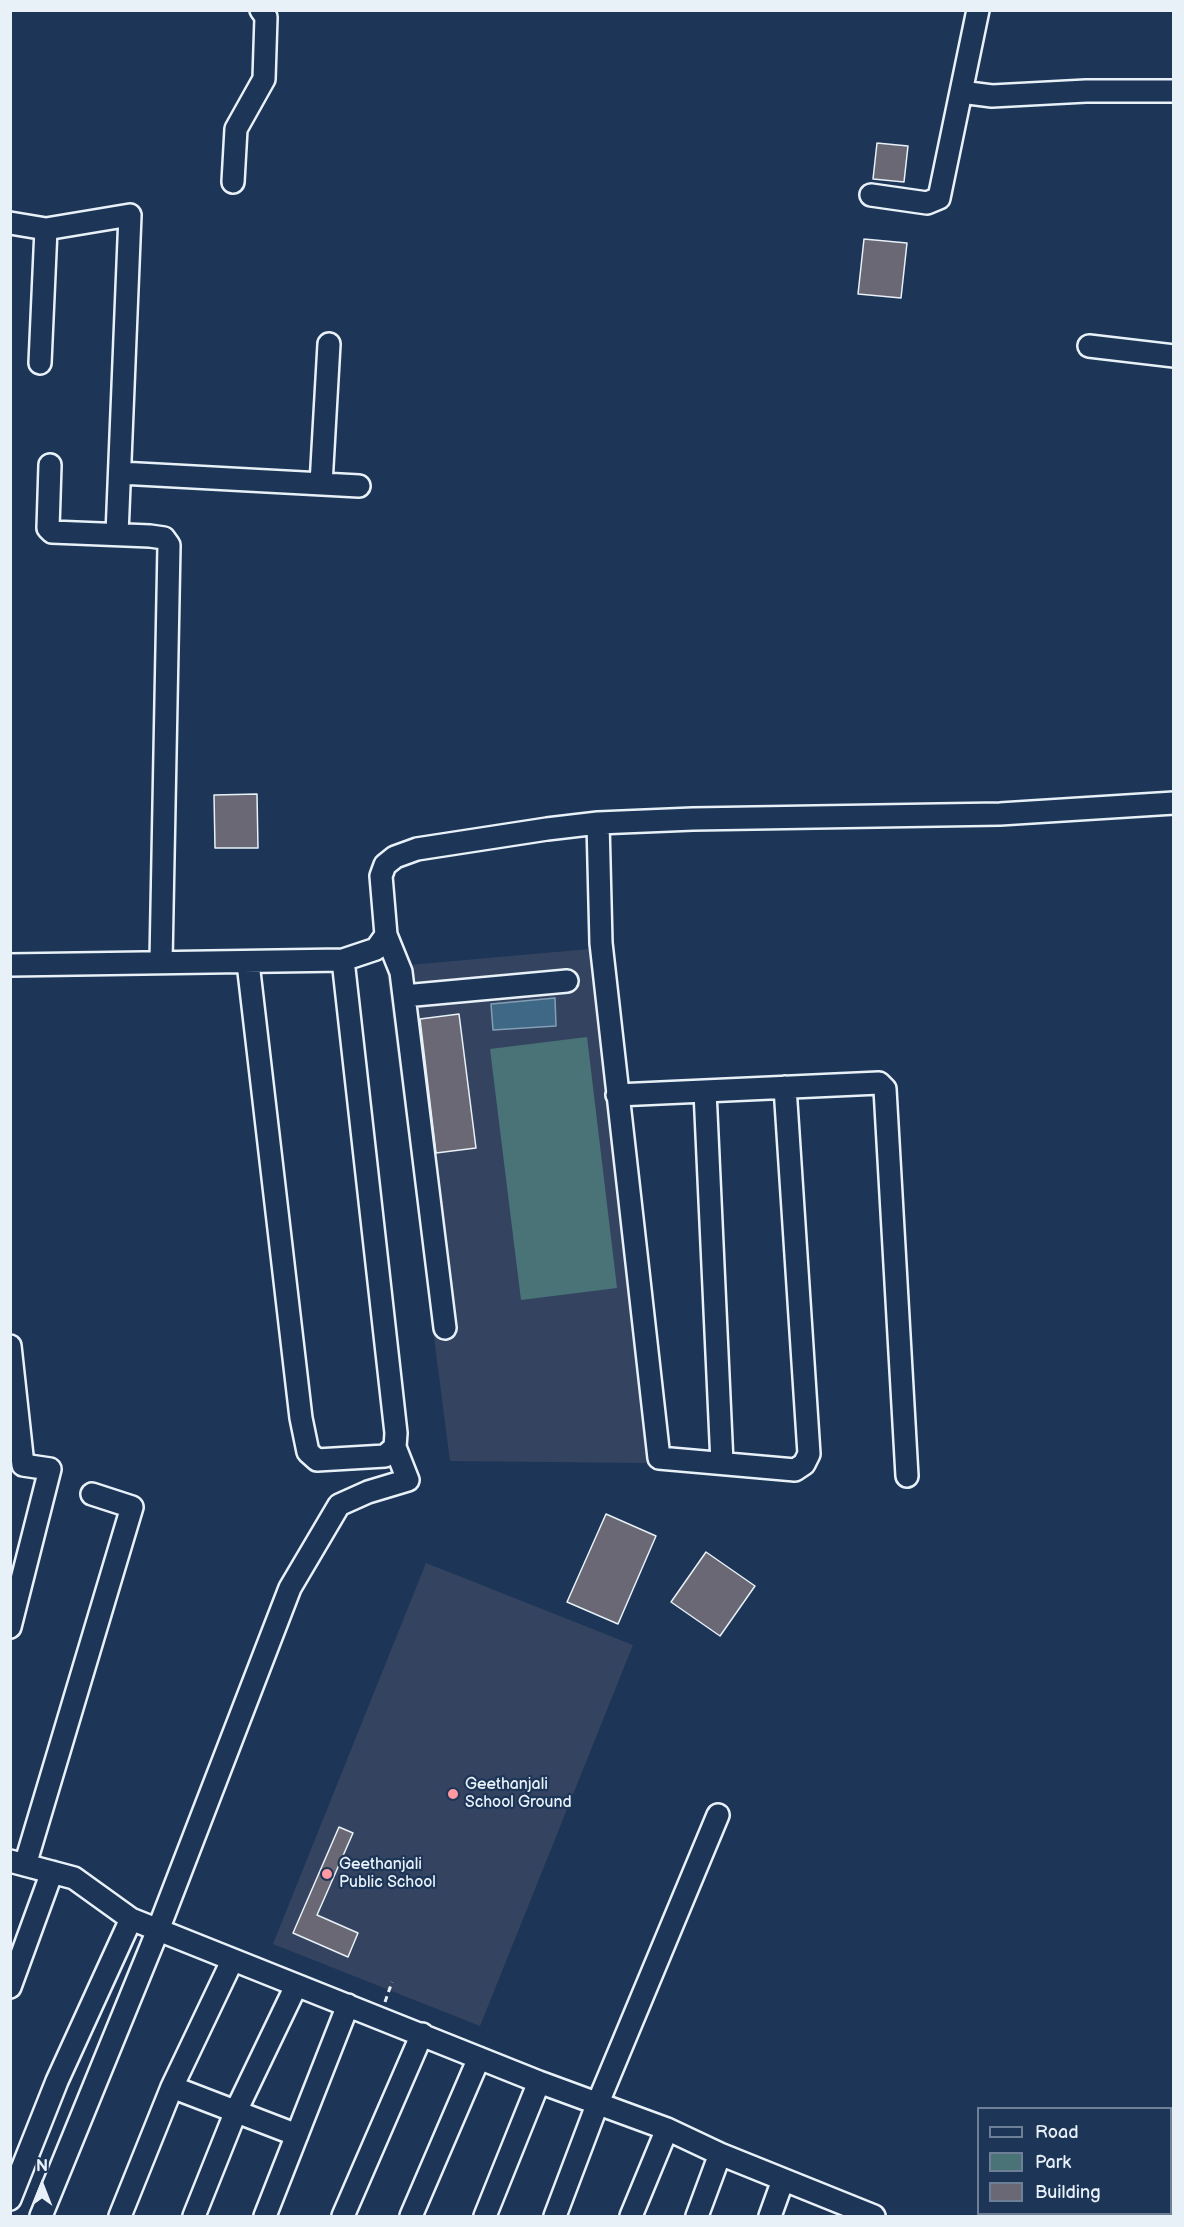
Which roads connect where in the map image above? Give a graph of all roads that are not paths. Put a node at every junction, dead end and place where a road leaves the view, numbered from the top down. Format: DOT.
graph roads {
  1 [pos="261,10"];
  2 [pos="978,10"];
  3 [pos="1173,91"];
  4 [pos="961,92"];
  5 [pos="233,182"];
  6 [pos="871,195"];
  7 [pos="10,223"];
  8 [pos="46,229"];
  9 [pos="329,344"];
  10 [pos="1089,346"];
  11 [pos="1173,356"];
  12 [pos="40,363"];
  13 [pos="50,465"];
  14 [pos="120,473"];
  15 [pos="321,484"];
  16 [pos="358,486"];
  17 [pos="117,534"];
  18 [pos="1173,804"];
  19 [pos="598,823"];
  20 [pos="386,935"];
  21 [pos="343,960"];
  22 [pos="161,961"];
  23 [pos="248,963"];
  24 [pos="10,965"];
  25 [pos="567,981"];
  26 [pos="404,996"];
  27 [pos="785,1087"];
  28 [pos="705,1091"];
  29 [pos="617,1095"];
  30 [pos="445,1328"];
  31 [pos="10,1346"];
  32 [pos="395,1447"];
  33 [pos="17,1463"];
  34 [pos="722,1464"];
  35 [pos="907,1476"];
  36 [pos="92,1494"];
  37 [pos="10,1627"];
  38 [pos="718,1815"];
  39 [pos="18,1863"];
  40 [pos="52,1872"];
  41 [pos="131,1919"];
  42 [pos="158,1930"];
  43 [pos="232,1961"];
  44 [pos="296,1986"];
  45 [pos="10,1987"];
  46 [pos="348,2005"];
  47 [pos="422,2034"];
  48 [pos="479,2058"];
  49 [pos="539,2082"];
  50 [pos="172,2087"];
  51 [pos="597,2105"];
  52 [pos="236,2111"];
  53 [pos="667,2129"];
  54 [pos="297,2135"];
  55 [pos="720,2154"];
  56 [pos="15,2174"];
  57 [pos="783,2180"];
  58 [pos="10,2199"];
  59 [pos="842,2211"];
  60 [pos="40,2217"];
  61 [pos="120,2217"];
  62 [pos="194,2217"];
  63 [pos="265,2217"];
  64 [pos="343,2217"];
  65 [pos="411,2217"];
  66 [pos="485,2217"];
  67 [pos="555,2217"];
  68 [pos="632,2217"];
  69 [pos="697,2217"];
  70 [pos="770,2217"];
  71 [pos="874,2217"];
  1 -- 5 [label="street"];
  2 -- 4 [label="street"];
  3 -- 4 [label="street"];
  4 -- 6 [label="street"];
  7 -- 8 [label="street"];
  8 -- 12 [label="street"];
  8 -- 14 [label="street"];
  9 -- 15 [label="street"];
  10 -- 11 [label="street"];
  13 -- 17 [label="street"];
  14 -- 15 [label="street"];
  14 -- 17 [label="street"];
  15 -- 16 [label="street"];
  17 -- 22 [label="street"];
  18 -- 19 [label="street"];
  19 -- 20 [label="street"];
  19 -- 29 [label="street"];
  20 -- 21 [label="street"];
  20 -- 26 [label="street"];
  21 -- 23 [label="street"];
  21 -- 32 [label="street"];
  22 -- 23 [label="street"];
  22 -- 24 [label="street"];
  23 -- 32 [label="street"];
  25 -- 26 [label="street"];
  26 -- 30 [label="street"];
  27 -- 28 [label="street"];
  27 -- 34 [label="street"];
  27 -- 35 [label="street"];
  28 -- 29 [label="street"];
  28 -- 34 [label="street"];
  29 -- 34 [label="street"];
  31 -- 33 [label="street"];
  32 -- 42 [label="street"];
  33 -- 37 [label="street"];
  36 -- 39 [label="street"];
  38 -- 51 [label="street"];
  39 -- 40 [label="street"];
  40 -- 41 [label="street"];
  40 -- 45 [label="street"];
  41 -- 42 [label="street"];
  41 -- 56 [label="street"];
  42 -- 43 [label="street"];
  42 -- 60 [label="street"];
  43 -- 44 [label="street"];
  43 -- 50 [label="street"];
  44 -- 46 [label="street"];
  44 -- 52 [label="street"];
  46 -- 47 [label="street"];
  46 -- 54 [label="street"];
  47 -- 48 [label="street"];
  47 -- 64 [label="street"];
  48 -- 49 [label="street"];
  48 -- 65 [label="street"];
  49 -- 51 [label="street"];
  49 -- 66 [label="street"];
  50 -- 52 [label="street"];
  50 -- 61 [label="street"];
  51 -- 53 [label="street"];
  51 -- 67 [label="street"];
  52 -- 54 [label="street"];
  52 -- 62 [label="street"];
  53 -- 55 [label="street"];
  53 -- 68 [label="street"];
  54 -- 63 [label="street"];
  55 -- 57 [label="street"];
  55 -- 69 [label="street"];
  56 -- 58 [label="street"];
  57 -- 59 [label="street"];
  57 -- 70 [label="street"];
  59 -- 71 [label="street"];
}
